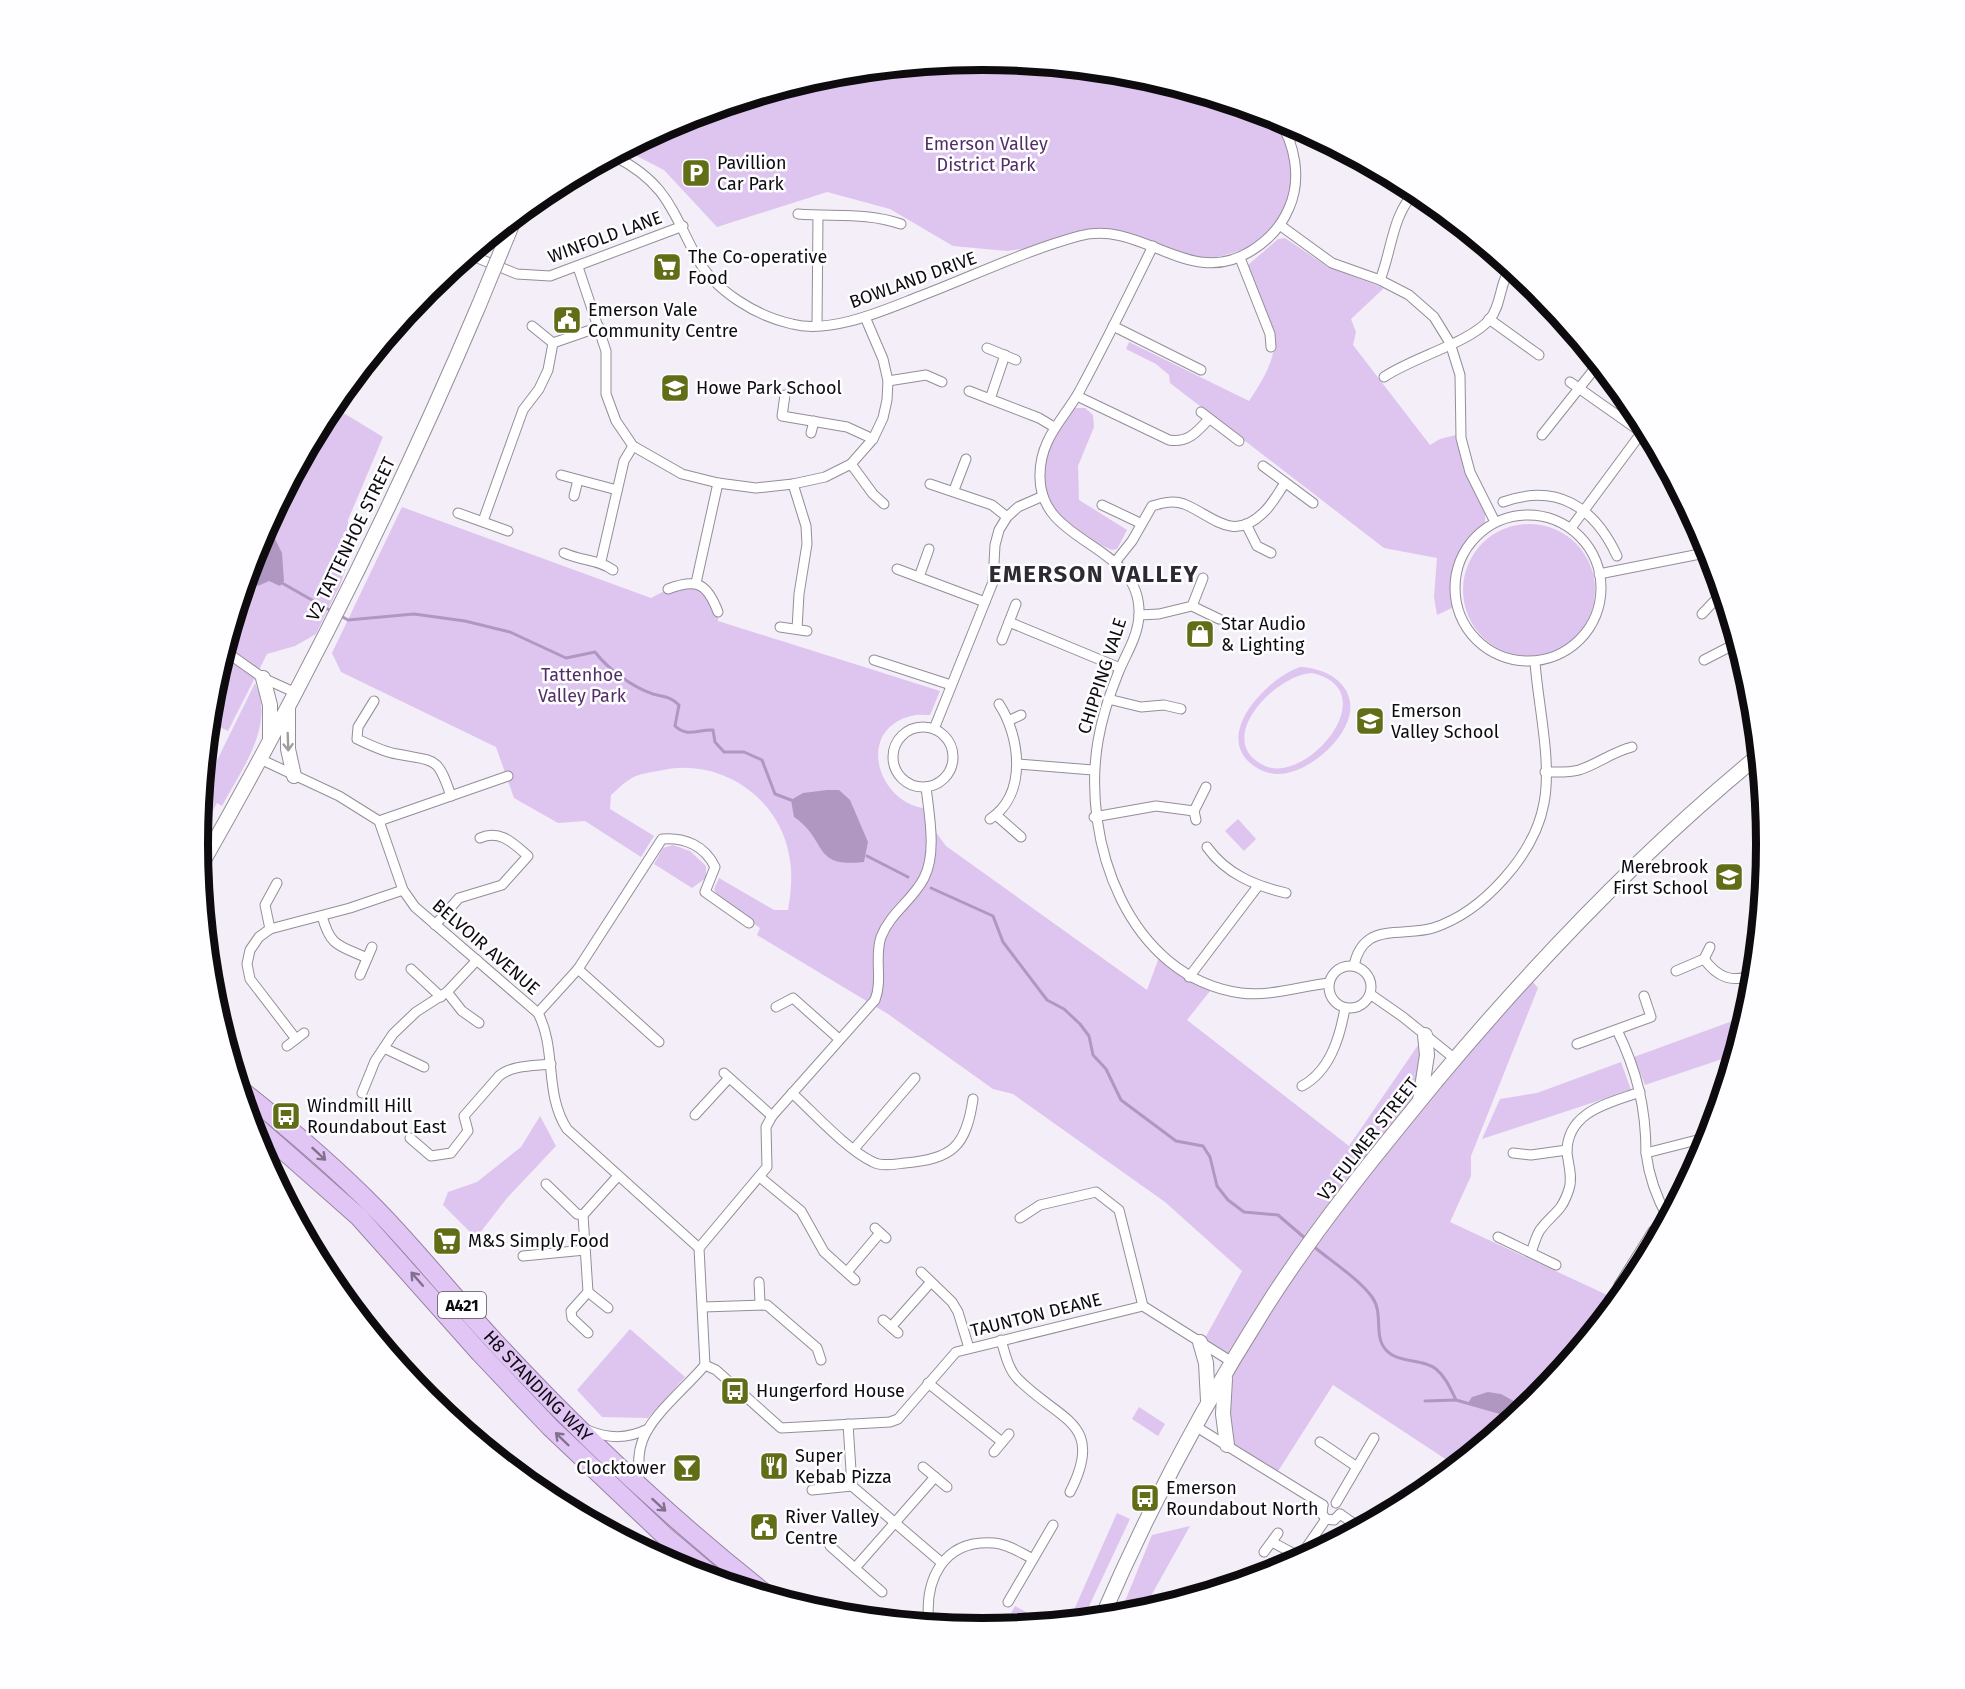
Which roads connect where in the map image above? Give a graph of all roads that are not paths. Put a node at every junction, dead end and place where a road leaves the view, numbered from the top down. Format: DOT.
graph roads {
  1 [pos="1286,132"];
  2 [pos="1294,136"];
  3 [pos="1289,138"];
  4 [pos="621,161"];
  5 [pos="1409,198"];
  6 [pos="798,214"];
  7 [pos="818,216"];
  8 [pos="901,224"];
  9 [pos="683,226"];
  10 [pos="1281,226"];
  11 [pos="509,231"];
  12 [pos="1153,246"];
  13 [pos="1214,253"];
  14 [pos="478,258"];
  15 [pos="1240,258"];
  16 [pos="1215,264"];
  17 [pos="578,267"];
  18 [pos="1505,274"];
  19 [pos="1380,280"];
  20 [pos="866,317"];
  21 [pos="1489,320"];
  22 [pos="818,325"];
  23 [pos="532,326"];
  24 [pos="1113,326"];
  25 [pos="599,327"];
  26 [pos="553,343"];
  27 [pos="1450,343"];
  28 [pos="1271,347"];
  29 [pos="987,348"];
  30 [pos="1187,350"];
  31 [pos="1005,355"];
  32 [pos="1539,355"];
  33 [pos="1016,360"];
  34 [pos="1183,361"];
  35 [pos="1592,368"];
  36 [pos="1201,370"];
  37 [pos="1384,377"];
  38 [pos="888,381"];
  39 [pos="942,382"];
  40 [pos="1570,382"];
  41 [pos="1579,389"];
  42 [pos="969,391"];
  43 [pos="785,395"];
  44 [pos="1077,396"];
  45 [pos="990,399"];
  46 [pos="1201,412"];
  47 [pos="1209,419"];
  48 [pos="813,421"];
  49 [pos="1632,424"];
  50 [pos="1054,428"];
  51 [pos="811,433"];
  52 [pos="1542,435"];
  53 [pos="1639,436"];
  54 [pos="873,439"];
  55 [pos="1239,441"];
  56 [pos="633,446"];
  57 [pos="966,459"];
  58 [pos="851,464"];
  59 [pos="1263,466"];
  60 [pos="561,475"];
  61 [pos="579,480"];
  62 [pos="718,483"];
  63 [pos="1285,483"];
  64 [pos="794,484"];
  65 [pos="930,484"];
  66 [pos="617,490"];
  67 [pos="954,490"];
  68 [pos="873,494"];
  69 [pos="574,496"];
  70 [pos="1043,496"];
  71 [pos="866,502"];
  72 [pos="1503,502"];
  73 [pos="1313,503"];
  74 [pos="884,504"];
  75 [pos="1102,505"];
  76 [pos="1584,510"];
  77 [pos="458,513"];
  78 [pos="1007,517"];
  79 [pos="483,521"];
  80 [pos="1495,522"];
  81 [pos="1140,523"];
  82 [pos="1246,524"];
  83 [pos="1570,528"];
  84 [pos="508,531"];
  85 [pos="929,549"];
  86 [pos="564,553"];
  87 [pos="1271,553"];
  88 [pos="1700,554"];
  89 [pos="1617,555"];
  90 [pos="601,561"];
  91 [pos="1116,561"];
  92 [pos="897,569"];
  93 [pos="613,570"];
  94 [pos="1599,574"];
  95 [pos="919,577"];
  96 [pos="1203,578"];
  97 [pos="696,583"];
  98 [pos="668,589"];
  99 [pos="1716,599"];
  100 [pos="985,602"];
  101 [pos="1016,604"];
  102 [pos="1192,606"];
  103 [pos="718,612"];
  104 [pos="1702,614"];
  105 [pos="1139,615"];
  106 [pos="1219,619"];
  107 [pos="1009,622"];
  108 [pos="780,627"];
  109 [pos="1002,640"];
  110 [pos="1730,646"];
  111 [pos="232,656"];
  112 [pos="897,656"];
  113 [pos="874,660"];
  114 [pos="1704,660"];
  115 [pos="1535,662"];
  116 [pos="893,666"];
  117 [pos="1120,668"];
  118 [pos="263,678"];
  119 [pos="951,685"];
  120 [pos="296,693"];
  121 [pos="1108,699"];
  122 [pos="374,701"];
  123 [pos="999,704"];
  124 [pos="288,707"];
  125 [pos="1181,709"];
  126 [pos="1021,715"];
  127 [pos="1010,720"];
  128 [pos="934,729"];
  129 [pos="270,740"];
  130 [pos="1632,747"];
  131 [pos="260,759"];
  132 [pos="1752,762"];
  133 [pos="1018,764"];
  134 [pos="1093,770"];
  135 [pos="1545,772"];
  136 [pos="294,776"];
  137 [pos="508,776"];
  138 [pos="926,787"];
  139 [pos="1206,787"];
  140 [pos="451,796"];
  141 [pos="1095,816"];
  142 [pos="380,820"];
  143 [pos="1021,837"];
  144 [pos="480,838"];
  145 [pos="1212,850"];
  146 [pos="208,853"];
  147 [pos="278,883"];
  148 [pos="1258,886"];
  149 [pos="403,890"];
  150 [pos="1286,893"];
  151 [pos="322,916"];
  152 [pos="749,923"];
  153 [pos="435,925"];
  154 [pos="270,929"];
  155 [pos="372,947"];
  156 [pos="1710,947"];
  157 [pos="367,958"];
  158 [pos="1704,959"];
  159 [pos="477,960"];
  160 [pos="1354,966"];
  161 [pos="411,969"];
  162 [pos="578,969"];
  163 [pos="1676,971"];
  164 [pos="360,975"];
  165 [pos="1189,977"];
  166 [pos="1745,978"];
  167 [pos="1329,982"];
  168 [pos="1370,994"];
  169 [pos="444,995"];
  170 [pos="1644,996"];
  171 [pos="776,1007"];
  172 [pos="1345,1008"];
  173 [pos="538,1013"];
  174 [pos="479,1023"];
  175 [pos="1617,1030"];
  176 [pos="1425,1035"];
  177 [pos="839,1039"];
  178 [pos="659,1042"];
  179 [pos="1577,1044"];
  180 [pos="287,1046"];
  181 [pos="384,1048"];
  182 [pos="1455,1059"];
  183 [pos="550,1064"];
  184 [pos="424,1067"];
  185 [pos="915,1078"];
  186 [pos="1302,1086"];
  187 [pos="1640,1092"];
  188 [pos="362,1093"];
  189 [pos="792,1093"];
  190 [pos="252,1099"];
  191 [pos="973,1099"];
  192 [pos="1419,1102"];
  193 [pos="695,1115"];
  194 [pos="772,1116"];
  195 [pos="416,1129"];
  196 [pos="264,1132"];
  197 [pos="1698,1140"];
  198 [pos="1530,1144"];
  199 [pos="854,1149"];
  200 [pos="1567,1150"];
  201 [pos="1513,1153"];
  202 [pos="1646,1153"];
  203 [pos="1531,1155"];
  204 [pos="617,1177"];
  205 [pos="761,1178"];
  206 [pos="546,1184"];
  207 [pos="1664,1211"];
  208 [pos="583,1215"];
  209 [pos="1020,1218"];
  210 [pos="1654,1230"];
  211 [pos="881,1233"];
  212 [pos="1498,1237"];
  213 [pos="1643,1247"];
  214 [pos="699,1248"];
  215 [pos="585,1250"];
  216 [pos="1531,1252"];
  217 [pos="523,1256"];
  218 [pos="1557,1265"];
  219 [pos="847,1272"];
  220 [pos="921,1272"];
  221 [pos="855,1280"];
  222 [pos="759,1282"];
  223 [pos="931,1282"];
  224 [pos="588,1292"];
  225 [pos="760,1303"];
  226 [pos="1143,1306"];
  227 [pos="703,1307"];
  228 [pos="608,1308"];
  229 [pos="883,1320"];
  230 [pos="588,1333"];
  231 [pos="1001,1340"];
  232 [pos="1200,1341"];
  233 [pos="969,1348"];
  234 [pos="821,1360"];
  235 [pos="705,1365"];
  236 [pos="1228,1368"];
  237 [pos="928,1383"];
  238 [pos="1208,1403"];
  239 [pos="573,1423"];
  240 [pos="848,1424"];
  241 [pos="1195,1426"];
  242 [pos="648,1429"];
  243 [pos="1009,1434"];
  244 [pos="1374,1438"];
  245 [pos="1002,1442"];
  246 [pos="1320,1442"];
  247 [pos="1227,1445"];
  248 [pos="994,1452"];
  249 [pos="923,1467"];
  250 [pos="1357,1467"];
  251 [pos="935,1477"];
  252 [pos="639,1486"];
  253 [pos="852,1486"];
  254 [pos="947,1488"];
  255 [pos="812,1490"];
  256 [pos="1070,1492"];
  257 [pos="1336,1503"];
  258 [pos="1323,1505"];
  259 [pos="1340,1514"];
  260 [pos="1326,1519"];
  261 [pos="1354,1523"];
  262 [pos="895,1524"];
  263 [pos="1053,1525"];
  264 [pos="830,1546"];
  265 [pos="1307,1547"];
  266 [pos="1264,1552"];
  267 [pos="1293,1554"];
  268 [pos="1033,1559"];
  269 [pos="942,1563"];
  270 [pos="698,1564"];
  271 [pos="855,1568"];
  272 [pos="751,1582"];
  273 [pos="882,1592"];
  274 [pos="1008,1602"];
  275 [pos="1106,1608"];
  276 [pos="929,1617"];
  1 -- 3 [label="street"];
  2 -- 3 [label="street"];
  3 -- 10 [label="street"];
  4 -- 9 [label="street, BOWLAND DRIVE"];
  5 -- 19 [label="street"];
  6 -- 7 [label="street"];
  7 -- 8 [label="street"];
  7 -- 22 [label="street"];
  9 -- 17 [label="street, WINFOLD LANE"];
  9 -- 22 [label="street, BOWLAND DRIVE"];
  10 -- 15 [label="street, BOWLAND DRIVE"];
  10 -- 19 [label="street"];
  11 -- 120 [label="street, V2 TATTENHOE STREET, bridge"];
  12 -- 16 [label="street, BOWLAND DRIVE"];
  12 -- 20 [label="street, BOWLAND DRIVE"];
  12 -- 24 [label="street, CHIPPING VALE"];
  13 -- 16 [label="street"];
  14 -- 17 [label="street, WINFOLD LANE"];
  15 -- 16 [label="street, BOWLAND DRIVE"];
  15 -- 28 [label="street"];
  17 -- 25 [label="street"];
  18 -- 21 [label="street"];
  19 -- 27 [label="street"];
  20 -- 22 [label="street, BOWLAND DRIVE"];
  20 -- 38 [label="street"];
  21 -- 27 [label="street"];
  21 -- 32 [label="street"];
  23 -- 26 [label="street"];
  24 -- 34 [label="street"];
  24 -- 44 [label="street, CHIPPING VALE"];
  25 -- 26 [label="street"];
  25 -- 56 [label="street"];
  26 -- 79 [label="street"];
  27 -- 37 [label="street"];
  27 -- 80 [label="street"];
  29 -- 31 [label="street"];
  30 -- 34 [label="street"];
  31 -- 33 [label="street"];
  31 -- 45 [label="street"];
  34 -- 36 [label="street"];
  35 -- 41 [label="street"];
  38 -- 39 [label="street"];
  38 -- 54 [label="street"];
  40 -- 41 [label="street"];
  41 -- 49 [label="street"];
  41 -- 52 [label="street"];
  42 -- 45 [label="street"];
  43 -- 48 [label="street"];
  44 -- 47 [label="street"];
  44 -- 50 [label="street, CHIPPING VALE"];
  45 -- 50 [label="street"];
  46 -- 47 [label="street"];
  47 -- 55 [label="street"];
  48 -- 51 [label="street"];
  48 -- 54 [label="street"];
  50 -- 70 [label="street, CHIPPING VALE"];
  53 -- 76 [label="street"];
  54 -- 58 [label="street"];
  56 -- 62 [label="street"];
  56 -- 66 [label="street"];
  57 -- 67 [label="street"];
  58 -- 64 [label="street"];
  58 -- 68 [label="street"];
  59 -- 63 [label="street"];
  60 -- 61 [label="street"];
  61 -- 66 [label="street"];
  61 -- 69 [label="street"];
  62 -- 64 [label="street"];
  62 -- 97 [label="street"];
  63 -- 73 [label="street"];
  63 -- 82 [label="street"];
  64 -- 108 [label="street"];
  65 -- 67 [label="street"];
  66 -- 90 [label="street"];
  67 -- 78 [label="street"];
  68 -- 71 [label="street"];
  68 -- 74 [label="street"];
  70 -- 78 [label="street"];
  70 -- 91 [label="street, CHIPPING VALE"];
  72 -- 76 [label="street"];
  75 -- 81 [label="street"];
  76 -- 83 [label="street"];
  76 -- 89 [label="street"];
  77 -- 79 [label="street"];
  78 -- 100 [label="street"];
  79 -- 84 [label="street"];
  80 -- 83 [label="street"];
  80 -- 115 [label="street"];
  81 -- 82 [label="street"];
  81 -- 91 [label="street"];
  82 -- 87 [label="street"];
  83 -- 94 [label="street"];
  85 -- 95 [label="street"];
  86 -- 90 [label="street"];
  88 -- 94 [label="street"];
  90 -- 93 [label="street"];
  91 -- 105 [label="street, CHIPPING VALE"];
  92 -- 95 [label="street"];
  94 -- 115 [label="street"];
  95 -- 100 [label="street"];
  96 -- 102 [label="street"];
  97 -- 98 [label="street"];
  97 -- 103 [label="street"];
  99 -- 104 [label="street"];
  100 -- 119 [label="street"];
  101 -- 107 [label="street"];
  102 -- 105 [label="street"];
  102 -- 106 [label="street"];
  105 -- 117 [label="street, CHIPPING VALE"];
  107 -- 109 [label="street"];
  107 -- 117 [label="street"];
  110 -- 114 [label="street"];
  111 -- 118 [label="street"];
  112 -- 116 [label="street"];
  113 -- 116 [label="street"];
  115 -- 135 [label="street"];
  116 -- 119 [label="street"];
  117 -- 121 [label="street, CHIPPING VALE"];
  118 -- 120 [label="street"];
  118 -- 129 [label="street"];
  119 -- 128 [label="street"];
  120 -- 124 [label="street, V2 TATTENHOE STREET"];
  121 -- 125 [label="street"];
  121 -- 134 [label="street, CHIPPING VALE"];
  122 -- 140 [label="street"];
  123 -- 127 [label="street"];
  124 -- 129 [label="street, V2 TATTENHOE STREET"];
  124 -- 136 [label="street, one-way"];
  126 -- 127 [label="street"];
  127 -- 133 [label="street"];
  128 -- 138 [label="street"];
  128 -- 138 [label="street"];
  129 -- 131 [label="street, V2 TATTENHOE STREET"];
  130 -- 135 [label="street"];
  131 -- 136 [label="street"];
  131 -- 146 [label="street, V2 TATTENHOE STREET"];
  132 -- 182 [label="street, V3 FULMER STREET"];
  133 -- 134 [label="street"];
  133 -- 143 [label="street"];
  134 -- 141 [label="street, CHIPPING VALE"];
  135 -- 160 [label="street"];
  136 -- 142 [label="street"];
  137 -- 140 [label="street"];
  138 -- 177 [label="street"];
  139 -- 141 [label="street"];
  140 -- 142 [label="street"];
  141 -- 165 [label="street, CHIPPING VALE"];
  142 -- 149 [label="street, BELVOIR AVENUE"];
  144 -- 153 [label="street"];
  145 -- 148 [label="street"];
  147 -- 154 [label="street"];
  148 -- 150 [label="street"];
  148 -- 165 [label="street"];
  149 -- 151 [label="street"];
  149 -- 153 [label="street, BELVOIR AVENUE"];
  151 -- 154 [label="street"];
  151 -- 157 [label="street"];
  152 -- 162 [label="street"];
  153 -- 159 [label="street, BELVOIR AVENUE"];
  154 -- 180 [label="street"];
  155 -- 157 [label="street"];
  156 -- 158 [label="street"];
  157 -- 164 [label="street"];
  158 -- 163 [label="street"];
  158 -- 166 [label="street"];
  159 -- 169 [label="street"];
  159 -- 173 [label="street, BELVOIR AVENUE"];
  160 -- 167 [label="street"];
  160 -- 168 [label="street"];
  161 -- 169 [label="street"];
  162 -- 173 [label="street"];
  162 -- 178 [label="street"];
  165 -- 167 [label="street, CHIPPING VALE"];
  167 -- 172 [label="street"];
  168 -- 172 [label="street"];
  168 -- 176 [label="street"];
  169 -- 174 [label="street"];
  169 -- 181 [label="street"];
  170 -- 175 [label="street"];
  171 -- 177 [label="street"];
  172 -- 186 [label="street"];
  173 -- 183 [label="street, BELVOIR AVENUE"];
  175 -- 179 [label="street"];
  175 -- 187 [label="street"];
  176 -- 182 [label="street"];
  176 -- 192 [label="street"];
  177 -- 189 [label="street"];
  181 -- 184 [label="street"];
  181 -- 188 [label="street"];
  182 -- 192 [label="street, V3 FULMER STREET"];
  183 -- 195 [label="street"];
  183 -- 204 [label="street, BELVOIR AVENUE"];
  185 -- 199 [label="street"];
  187 -- 200 [label="street"];
  187 -- 202 [label="street"];
  189 -- 194 [label="street"];
  189 -- 199 [label="street"];
  190 -- 239 [label="highway, H8 STANDING WAY / A421, one-way"];
  191 -- 199 [label="street"];
  192 -- 236 [label="street, V3 FULMER STREET"];
  193 -- 194 [label="street"];
  194 -- 205 [label="street"];
  270 -- 196 [label="highway, H8 STANDING WAY / A421, one-way"];
  197 -- 202 [label="street"];
  198 -- 203 [label="street"];
  200 -- 203 [label="street"];
  200 -- 216 [label="street"];
  201 -- 203 [label="street"];
  202 -- 207 [label="street"];
  204 -- 208 [label="street"];
  204 -- 214 [label="street, BELVOIR AVENUE"];
  205 -- 214 [label="street"];
  205 -- 219 [label="street"];
  206 -- 208 [label="street"];
  208 -- 215 [label="street"];
  209 -- 226 [label="street"];
  210 -- 213 [label="street"];
  211 -- 219 [label="street"];
  212 -- 216 [label="street"];
  214 -- 227 [label="street"];
  215 -- 217 [label="street"];
  215 -- 224 [label="street"];
  216 -- 218 [label="street"];
  219 -- 221 [label="street"];
  220 -- 223 [label="street"];
  222 -- 225 [label="street"];
  223 -- 229 [label="street"];
  223 -- 233 [label="street"];
  224 -- 228 [label="street"];
  224 -- 230 [label="street"];
  225 -- 227 [label="street"];
  225 -- 234 [label="street"];
  226 -- 231 [label="street, TAUNTON DEANE"];
  226 -- 232 [label="street"];
  227 -- 235 [label="street"];
  231 -- 233 [label="street, TAUNTON DEANE"];
  231 -- 256 [label="street"];
  232 -- 236 [label="street"];
  232 -- 238 [label="street"];
  233 -- 237 [label="street, TAUNTON DEANE"];
  235 -- 240 [label="street, TAUNTON DEANE"];
  235 -- 242 [label="street"];
  236 -- 238 [label="street, V3 FULMER STREET"];
  236 -- 247 [label="street"];
  237 -- 240 [label="street, TAUNTON DEANE"];
  237 -- 245 [label="street"];
  238 -- 241 [label="street, V3 FULMER STREET"];
  239 -- 242 [label="street"];
  239 -- 252 [label="highway, H8 STANDING WAY / A421"];
  240 -- 253 [label="street"];
  241 -- 247 [label="street"];
  241 -- 275 [label="street, V3 FULMER STREET"];
  242 -- 252 [label="street"];
  243 -- 245 [label="street"];
  244 -- 250 [label="street"];
  245 -- 248 [label="street"];
  246 -- 250 [label="street"];
  247 -- 258 [label="street"];
  249 -- 251 [label="street"];
  250 -- 257 [label="street"];
  251 -- 254 [label="street"];
  251 -- 262 [label="street"];
  252 -- 272 [label="highway, H8 STANDING WAY / A421, one-way"];
  253 -- 255 [label="street"];
  253 -- 262 [label="street"];
  257 -- 258 [label="street"];
  257 -- 259 [label="street"];
  258 -- 260 [label="street"];
  259 -- 260 [label="street"];
  259 -- 261 [label="street"];
  260 -- 265 [label="street"];
  262 -- 269 [label="street"];
  262 -- 271 [label="street"];
  263 -- 268 [label="street"];
  264 -- 271 [label="street"];
  266 -- 267 [label="street"];
  268 -- 269 [label="street"];
  268 -- 274 [label="street"];
  269 -- 276 [label="street"];
  271 -- 273 [label="street"];
}
